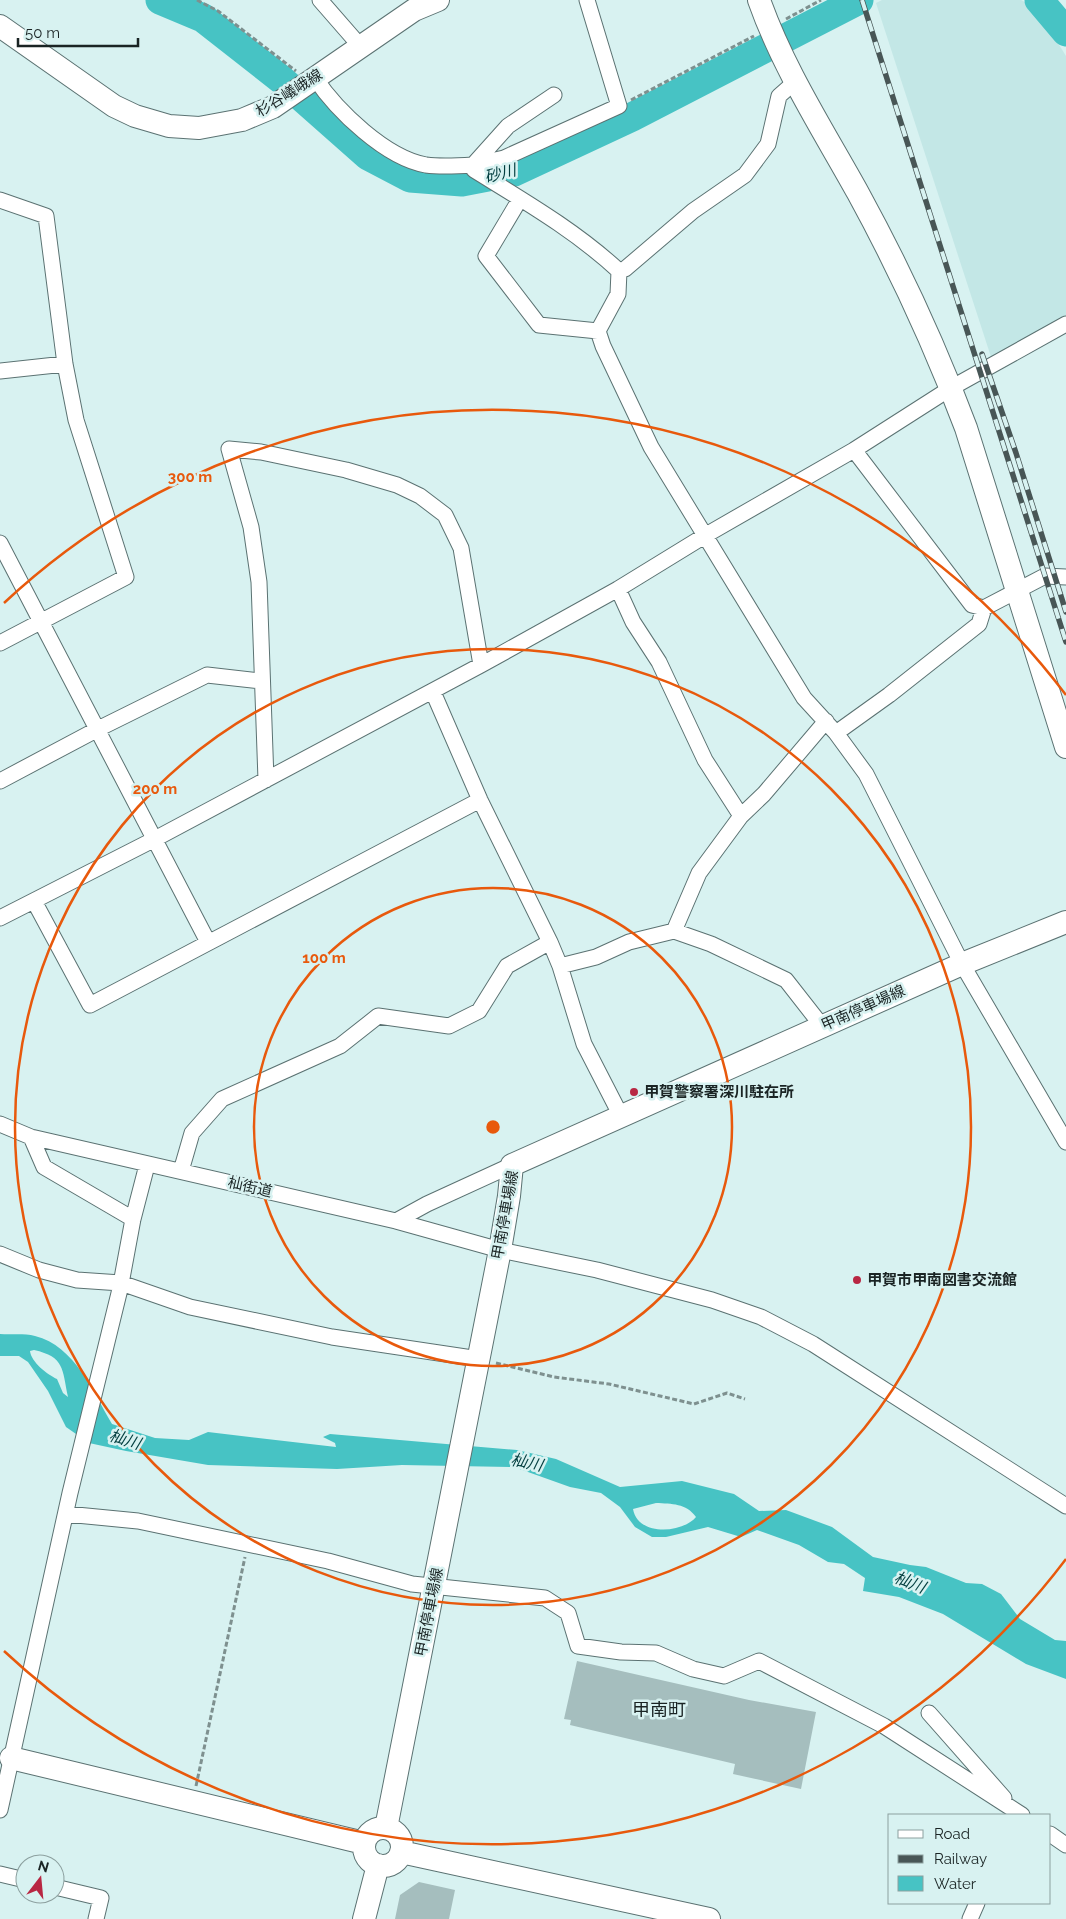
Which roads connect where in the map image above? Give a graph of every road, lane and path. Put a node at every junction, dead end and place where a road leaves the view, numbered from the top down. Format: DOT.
graph roads {
  1 [pos="197,0"];
  2 [pos="320,0"];
  3 [pos="438,0"];
  4 [pos="587,0"];
  5 [pos="759,0"];
  6 [pos="821,0"];
  7 [pos="770,29"];
  8 [pos="2,33"];
  9 [pos="361,47"];
  10 [pos="796,81"];
  11 [pos="304,85"];
  12 [pos="554,94"];
  13 [pos="620,106"];
  14 [pos="473,168"];
  15 [pos="520,199"];
  16 [pos="0,200"];
  17 [pos="619,271"];
  18 [pos="1066,324"];
  19 [pos="598,331"];
  20 [pos="65,364"];
  21 [pos="0,371"];
  22 [pos="951,388"];
  23 [pos="854,450"];
  24 [pos="706,535"];
  25 [pos="0,543"];
  26 [pos="1066,577"];
  27 [pos="618,589"];
  28 [pos="1016,591"];
  29 [pos="984,608"];
  30 [pos="41,622"];
  31 [pos="0,643"];
  32 [pos="482,665"];
  33 [pos="262,681"];
  34 [pos="433,692"];
  35 [pos="826,721"];
  36 [pos="98,728"];
  37 [pos="836,733"];
  38 [pos="1066,748"];
  39 [pos="266,780"];
  40 [pos="0,781"];
  41 [pos="480,800"];
  42 [pos="741,816"];
  43 [pos="153,840"];
  44 [pos="34,901"];
  45 [pos="0,918"];
  46 [pos="1066,922"];
  47 [pos="674,931"];
  48 [pos="208,942"];
  49 [pos="550,942"];
  50 [pos="962,964"];
  51 [pos="560,966"];
  52 [pos="822,1026"];
  53 [pos="621,1116"];
  54 [pos="0,1124"];
  55 [pos="32,1137"];
  56 [pos="1066,1142"];
  57 [pos="147,1165"];
  58 [pos="512,1165"];
  59 [pos="181,1171"];
  60 [pos="133,1219"];
  61 [pos="396,1221"];
  62 [pos="500,1250"];
  63 [pos="0,1254"];
  64 [pos="120,1286"];
  65 [pos="477,1366"];
  66 [pos="746,1398"];
  67 [pos="1066,1506"];
  68 [pos="66,1514"];
  69 [pos="248,1544"];
  70 [pos="436,1577"];
  71 [pos="929,1713"];
  72 [pos="11,1758"];
  73 [pos="193,1802"];
  74 [pos="0,1810"];
  75 [pos="1010,1811"];
  76 [pos="386,1828"];
  77 [pos="1051,1835"];
  78 [pos="364,1843"];
  79 [pos="1066,1845"];
  80 [pos="401,1852"];
  81 [pos="378,1865"];
  82 [pos="0,1874"];
  83 [pos="15,1878"];
  84 [pos="65,1889"];
  85 [pos="977,1904"];
  86 [pos="96,1919"];
  87 [pos="364,1919"];
  88 [pos="709,1919"];
  89 [pos="970,1919"];
  1 -- 11 [label="path"];
  2 -- 9 [label="street"];
  3 -- 9 [label="main road, 杉谷嶬峨線"];
  4 -- 13 [label="street"];
  5 -- 7 [label="main road"];
  6 -- 7 [label="path"];
  7 -- 10 [label="main road"];
  7 -- 13 [label="path"];
  8 -- 11 [label="main road, 杉谷嶬峨線"];
  9 -- 11 [label="main road, 杉谷嶬峨線"];
  10 -- 17 [label="street"];
  10 -- 22 [label="main road"];
  11 -- 14 [label="street"];
  12 -- 14 [label="street"];
  13 -- 14 [label="street"];
  14 -- 15 [label="street"];
  15 -- 17 [label="street"];
  15 -- 19 [label="street"];
  16 -- 20 [label="street"];
  17 -- 19 [label="street"];
  18 -- 22 [label="street"];
  19 -- 24 [label="street"];
  20 -- 21 [label="street"];
  20 -- 30 [label="street"];
  22 -- 23 [label="street"];
  22 -- 28 [label="main road"];
  23 -- 24 [label="street"];
  23 -- 29 [label="street"];
  24 -- 27 [label="street"];
  24 -- 35 [label="street"];
  25 -- 30 [label="street"];
  26 -- 28 [label="street"];
  27 -- 32 [label="street"];
  27 -- 42 [label="street"];
  28 -- 29 [label="street"];
  28 -- 38 [label="main road"];
  29 -- 37 [label="street"];
  30 -- 31 [label="street"];
  30 -- 36 [label="street"];
  32 -- 33 [label="street"];
  32 -- 34 [label="street"];
  33 -- 36 [label="street"];
  33 -- 39 [label="street"];
  34 -- 39 [label="street"];
  34 -- 41 [label="street"];
  35 -- 37 [label="street"];
  35 -- 42 [label="street"];
  36 -- 40 [label="street"];
  36 -- 43 [label="street"];
  37 -- 50 [label="street"];
  39 -- 43 [label="street"];
  41 -- 48 [label="street"];
  41 -- 49 [label="street"];
  42 -- 47 [label="street"];
  43 -- 44 [label="street"];
  43 -- 48 [label="street"];
  44 -- 45 [label="street"];
  44 -- 48 [label="street"];
  46 -- 50 [label="main road, 甲南停車場線"];
  47 -- 51 [label="street"];
  47 -- 52 [label="street"];
  49 -- 51 [label="street"];
  49 -- 59 [label="street"];
  50 -- 52 [label="main road, 甲南停車場線"];
  50 -- 56 [label="street"];
  51 -- 53 [label="street"];
  52 -- 53 [label="main road, 甲南停車場線"];
  53 -- 58 [label="main road, 甲南停車場線"];
  54 -- 55 [label="street, 杣街道"];
  55 -- 57 [label="street, 杣街道"];
  55 -- 60 [label="street"];
  57 -- 59 [label="street, 杣街道"];
  57 -- 60 [label="street"];
  58 -- 61 [label="street"];
  58 -- 62 [label="main road, 甲南停車場線"];
  59 -- 61 [label="street, 杣街道"];
  60 -- 64 [label="street"];
  61 -- 62 [label="street, 杣街道"];
  62 -- 65 [label="main road, 甲南停車場線"];
  62 -- 67 [label="street, 杣街道"];
  63 -- 64 [label="street"];
  64 -- 65 [label="street"];
  64 -- 68 [label="street"];
  65 -- 66 [label="path"];
  65 -- 70 [label="main road, 甲南停車場線"];
  68 -- 69 [label="street"];
  68 -- 72 [label="street"];
  69 -- 70 [label="street"];
  69 -- 73 [label="path"];
  70 -- 75 [label="street"];
  70 -- 76 [label="main road, 甲南停車場線"];
  71 -- 75 [label="street"];
  72 -- 73 [label="main road"];
  72 -- 74 [label="street"];
  73 -- 78 [label="main road"];
  76 -- 78 [label="main road"];
  76 -- 80 [label="main road"];
  77 -- 79 [label="street"];
  78 -- 81 [label="main road"];
  80 -- 81 [label="main road"];
  80 -- 88 [label="main road"];
  81 -- 87 [label="main road"];
  82 -- 83 [label="street"];
  84 -- 86 [label="street"];
  85 -- 89 [label="street"];
}
